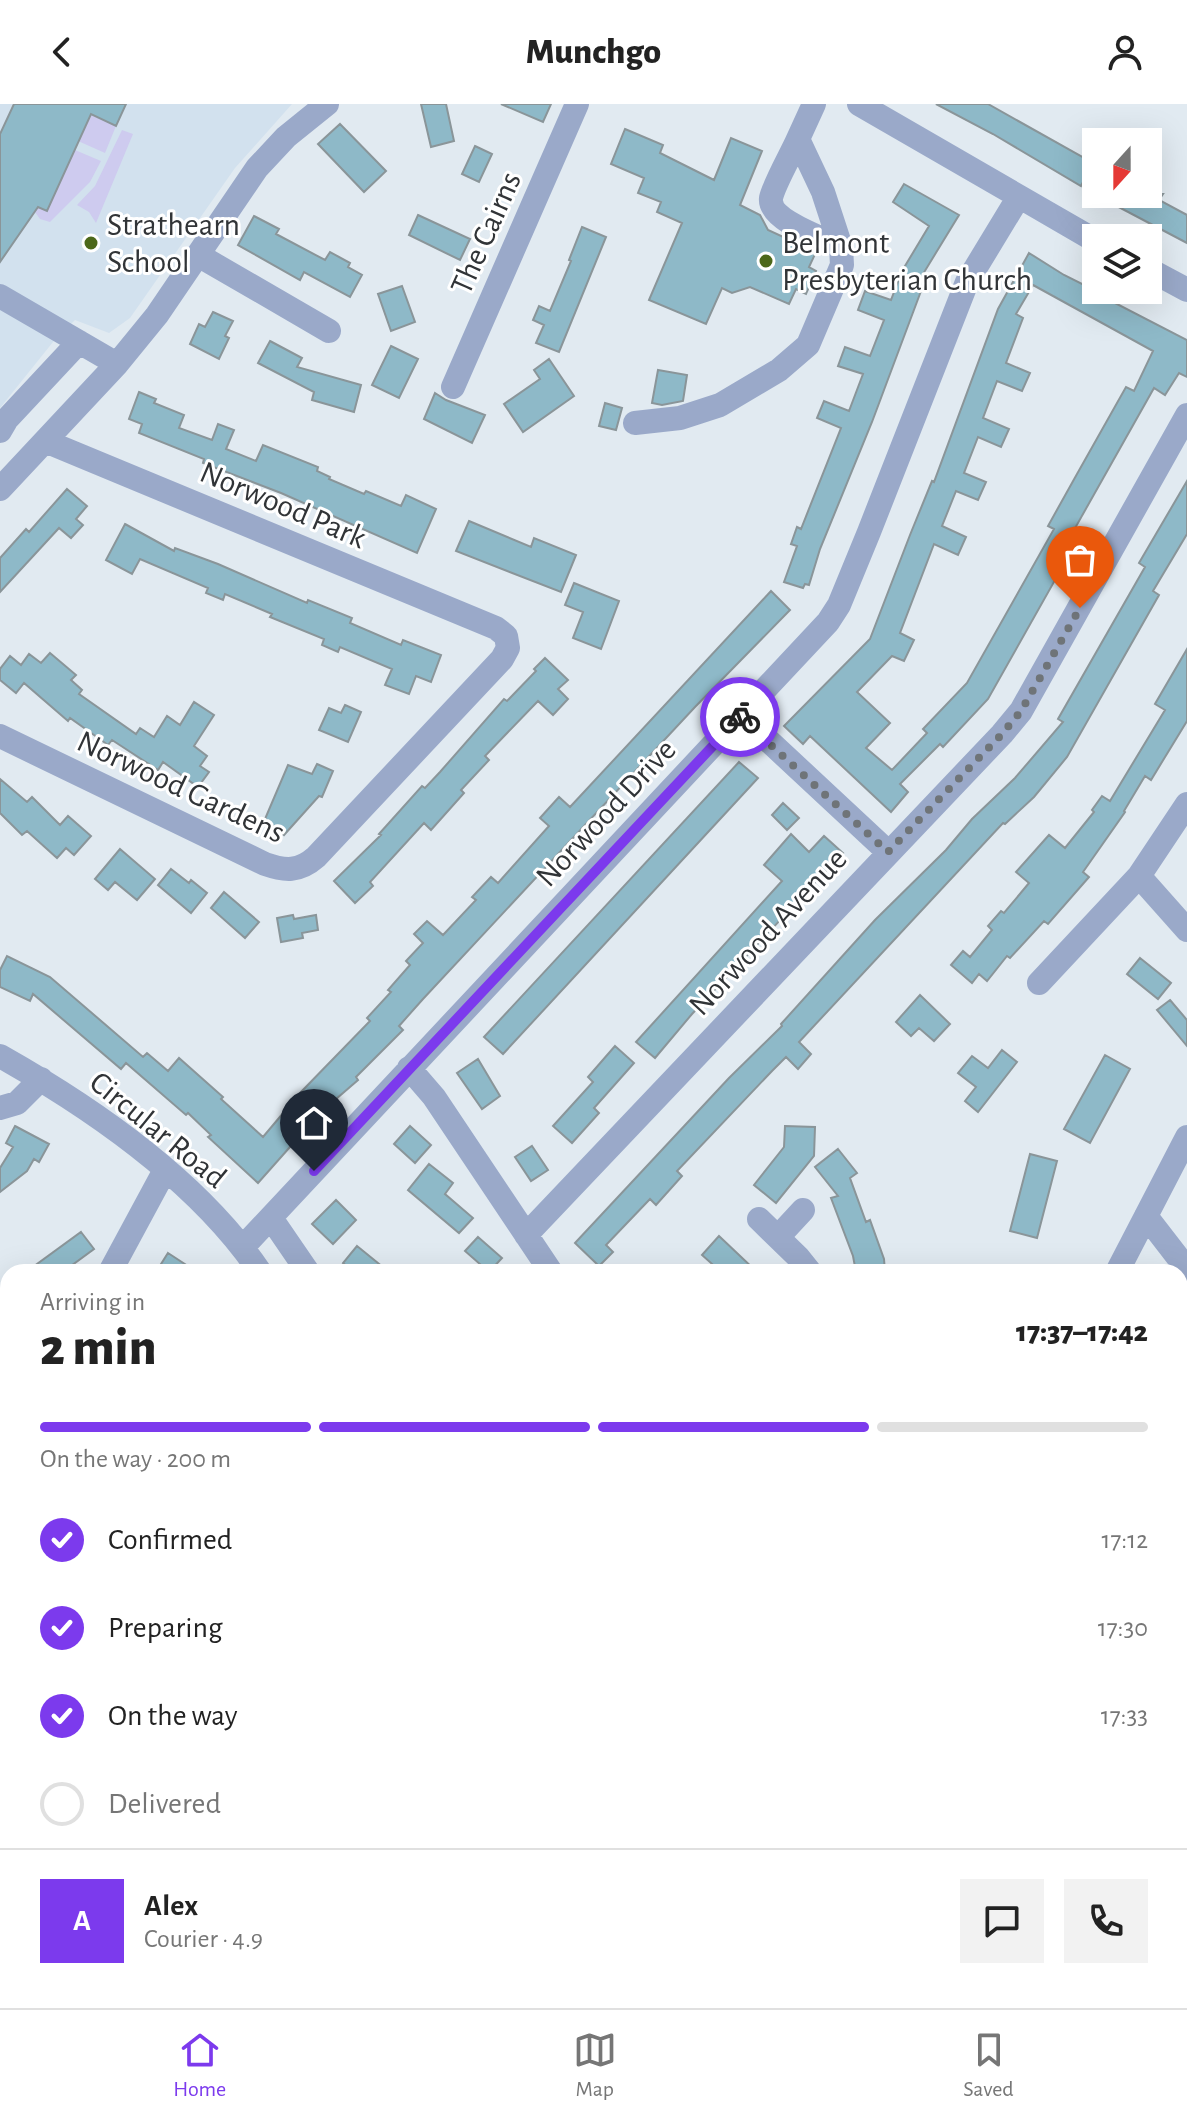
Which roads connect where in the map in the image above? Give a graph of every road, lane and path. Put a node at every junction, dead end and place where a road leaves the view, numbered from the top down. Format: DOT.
graph roads {
  1 [pos="327,104"];
  2 [pos="577,104"];
  3 [pos="814,104"];
  4 [pos="859,104"];
  5 [pos="798,139"];
  6 [pos="1018,198"];
  7 [pos="1082,233"];
  8 [pos="841,247"];
  9 [pos="198,255"];
  10 [pos="1162,277"];
  11 [pos="1187,290"];
  12 [pos="0,296"];
  13 [pos="329,331"];
  14 [pos="79,342"];
  15 [pos="117,364"];
  16 [pos="453,387"];
  17 [pos="1187,415"];
  18 [pos="635,423"];
  19 [pos="0,431"];
  20 [pos="45,441"];
  21 [pos="0,489"];
  22 [pos="496,628"];
  23 [pos="742,716"];
  24 [pos="0,736"];
  25 [pos="1187,804"];
  26 [pos="888,852"];
  27 [pos="1139,876"];
  28 [pos="1187,930"];
  29 [pos="1039,983"];
  30 [pos="0,1056"];
  31 [pos="409,1068"];
  32 [pos="41,1079"];
  33 [pos="0,1108"];
  34 [pos="1187,1137"];
  35 [pos="165,1170"];
  36 [pos="803,1210"];
  37 [pos="1146,1216"];
  38 [pos="271,1218"];
  39 [pos="759,1219"];
  40 [pos="526,1235"];
  41 [pos="778,1237"];
  42 [pos="243,1247"];
  43 [pos="114,1264"];
  44 [pos="255,1264"];
  45 [pos="303,1264"];
  46 [pos="546,1264"];
  47 [pos="803,1264"];
  48 [pos="1121,1264"];
  49 [pos="1183,1264"];
  1 -- 9 [label="street"];
  2 -- 16 [label="street, The Cairns"];
  3 -- 5 [label="street"];
  4 -- 6 [label="street"];
  5 -- 8 [label="street"];
  5 -- 8 [label="street"];
  6 -- 7 [label="street"];
  6 -- 23 [label="street, Norwood Drive"];
  8 -- 18 [label="street"];
  9 -- 13 [label="street"];
  9 -- 15 [label="street"];
  10 -- 11 [label="street"];
  12 -- 14 [label="street"];
  14 -- 15 [label="street"];
  14 -- 19 [label="street"];
  15 -- 20 [label="street"];
  17 -- 26 [label="street, Norwood Avenue"];
  20 -- 21 [label="street"];
  20 -- 22 [label="street, Norwood Park"];
  22 -- 24 [label="street, Norwood Gardens"];
  23 -- 26 [label="street"];
  23 -- 31 [label="street, Norwood Drive"];
  25 -- 27 [label="street"];
  26 -- 40 [label="street, Norwood Avenue"];
  27 -- 28 [label="street"];
  27 -- 29 [label="street"];
  30 -- 32 [label="street, Circular Road"];
  31 -- 38 [label="street, Norwood Drive"];
  31 -- 40 [label="street"];
  32 -- 33 [label="street"];
  32 -- 35 [label="street, Circular Road"];
  34 -- 37 [label="street"];
  35 -- 42 [label="street, Circular Road"];
  35 -- 43 [label="street"];
  36 -- 41 [label="street"];
  37 -- 48 [label="street"];
  37 -- 49 [label="street"];
  38 -- 42 [label="street, Norwood Drive"];
  38 -- 45 [label="street"];
  39 -- 41 [label="street"];
  40 -- 46 [label="street"];
  41 -- 47 [label="street"];
  42 -- 44 [label="street, Circular Road"];
}
